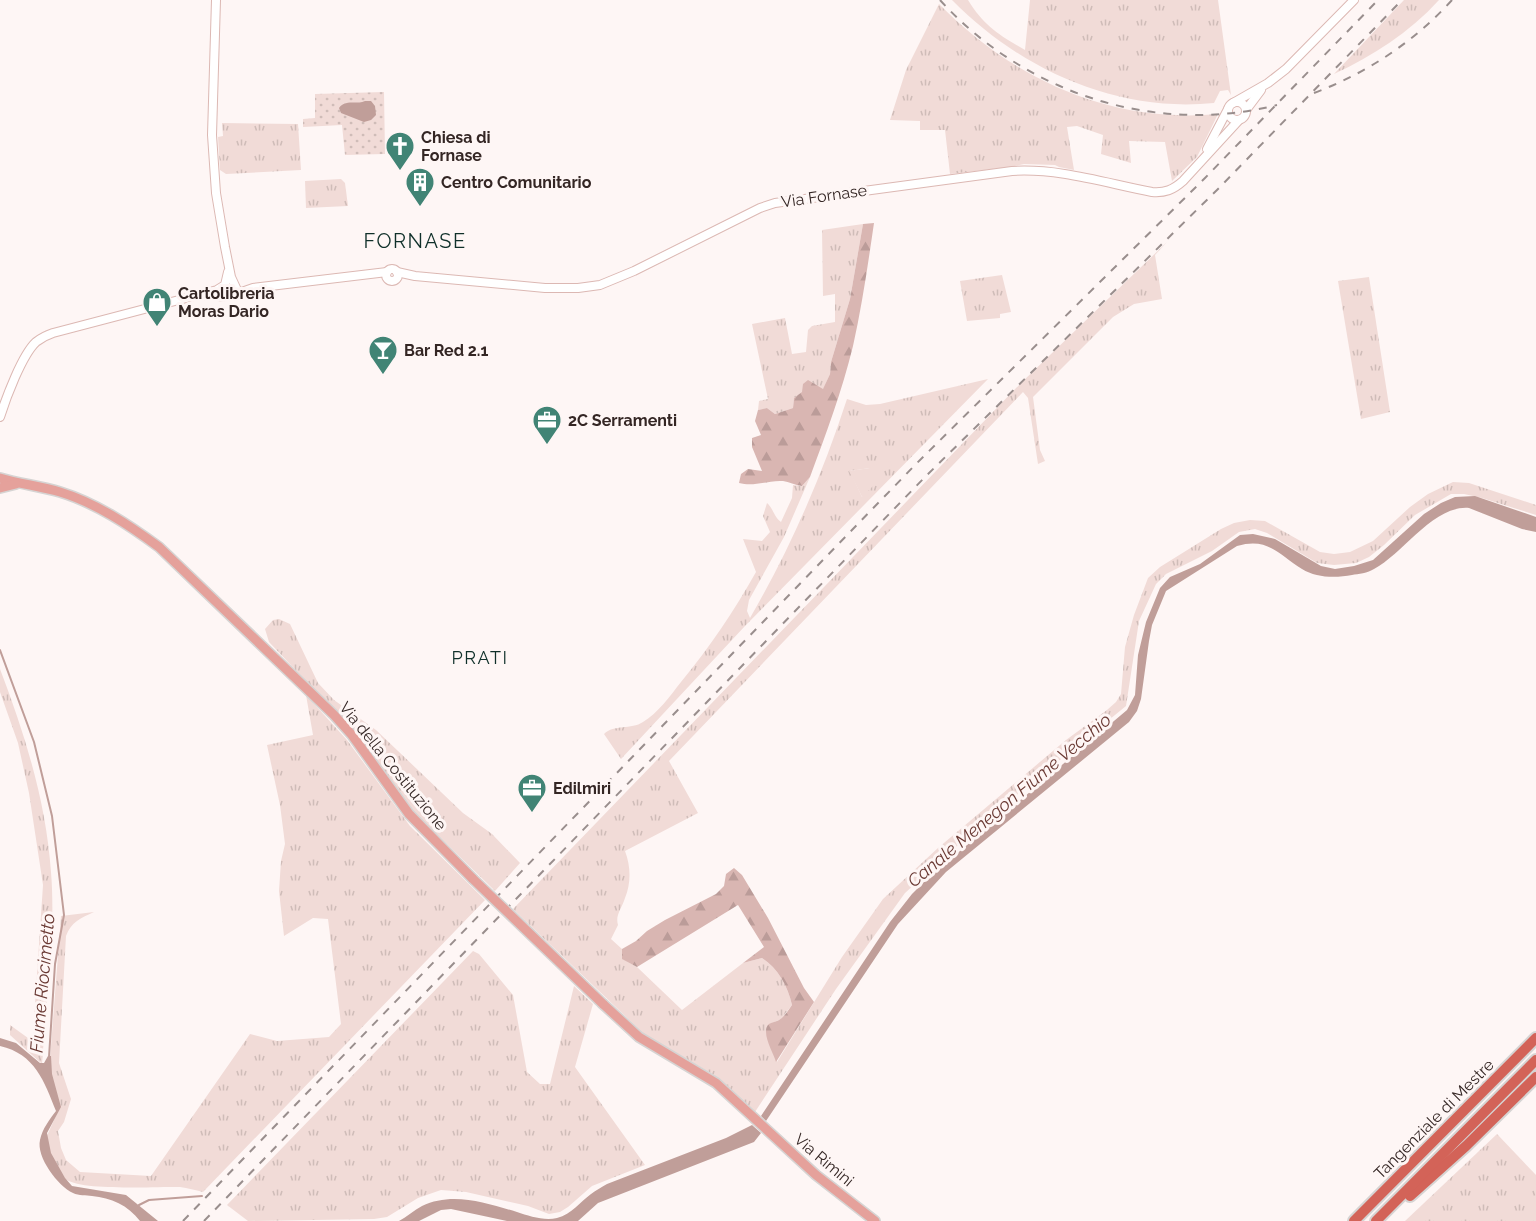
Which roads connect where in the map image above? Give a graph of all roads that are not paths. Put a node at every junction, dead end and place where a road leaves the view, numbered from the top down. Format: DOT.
graph roads {
  1 [pos="216,0"];
  2 [pos="1354,0"];
  3 [pos="1268,83"];
  4 [pos="1231,106"];
  5 [pos="1246,110"];
  6 [pos="1239,120"];
  7 [pos="1201,161"];
  8 [pos="230,288"];
  9 [pos="0,417"];
  10 [pos="0,478"];
  11 [pos="18,483"];
  12 [pos="0,488"];
  13 [pos="205,591"];
  14 [pos="237,614"];
  15 [pos="264,639"];
  16 [pos="294,675"];
  17 [pos="1536,1028"];
  18 [pos="1536,1038"];
  19 [pos="1536,1060"];
  20 [pos="1536,1077"];
  21 [pos="1495,1079"];
  22 [pos="754,1118"];
  23 [pos="875,1221"];
  24 [pos="1354,1221"];
  25 [pos="1376,1221"];
  26 [pos="1383,1221"];
  1 -- 8 [label="street"];
  2 -- 3 [label="street, Via Fornase"];
  3 -- 4 [label="street, Via Fornase"];
  3 -- 5 [label="street, Via Fornase"];
  4 -- 5 [label="street"];
  4 -- 6 [label="street"];
  4 -- 7 [label="street, Via Fornase"];
  5 -- 6 [label="street, Via Fornase"];
  6 -- 7 [label="street, Via Fornase"];
  7 -- 8 [label="street, Via Fornase"];
  8 -- 9 [label="street, Via Fornase"];
  10 -- 11 [label="main road, Via della Costituzione"];
  11 -- 12 [label="main road, Via della Costituzione"];
  11 -- 13 [label="main road, Via della Costituzione"];
  13 -- 14 [label="main road"];
  13 -- 16 [label="main road, Via della Costituzione"];
  15 -- 16 [label="main road"];
  16 -- 22 [label="main road, Via della Costituzione, bridge"];
  17 -- 21 [label="highway"];
  18 -- 21 [label="highway, Tangenziale di Mestre"];
  19 -- 25 [label="highway, Tangenziale di Mestre"];
  20 -- 26 [label="highway"];
  21 -- 24 [label="highway, Tangenziale di Mestre"];
  22 -- 23 [label="main road, Via Rimini"];
}
